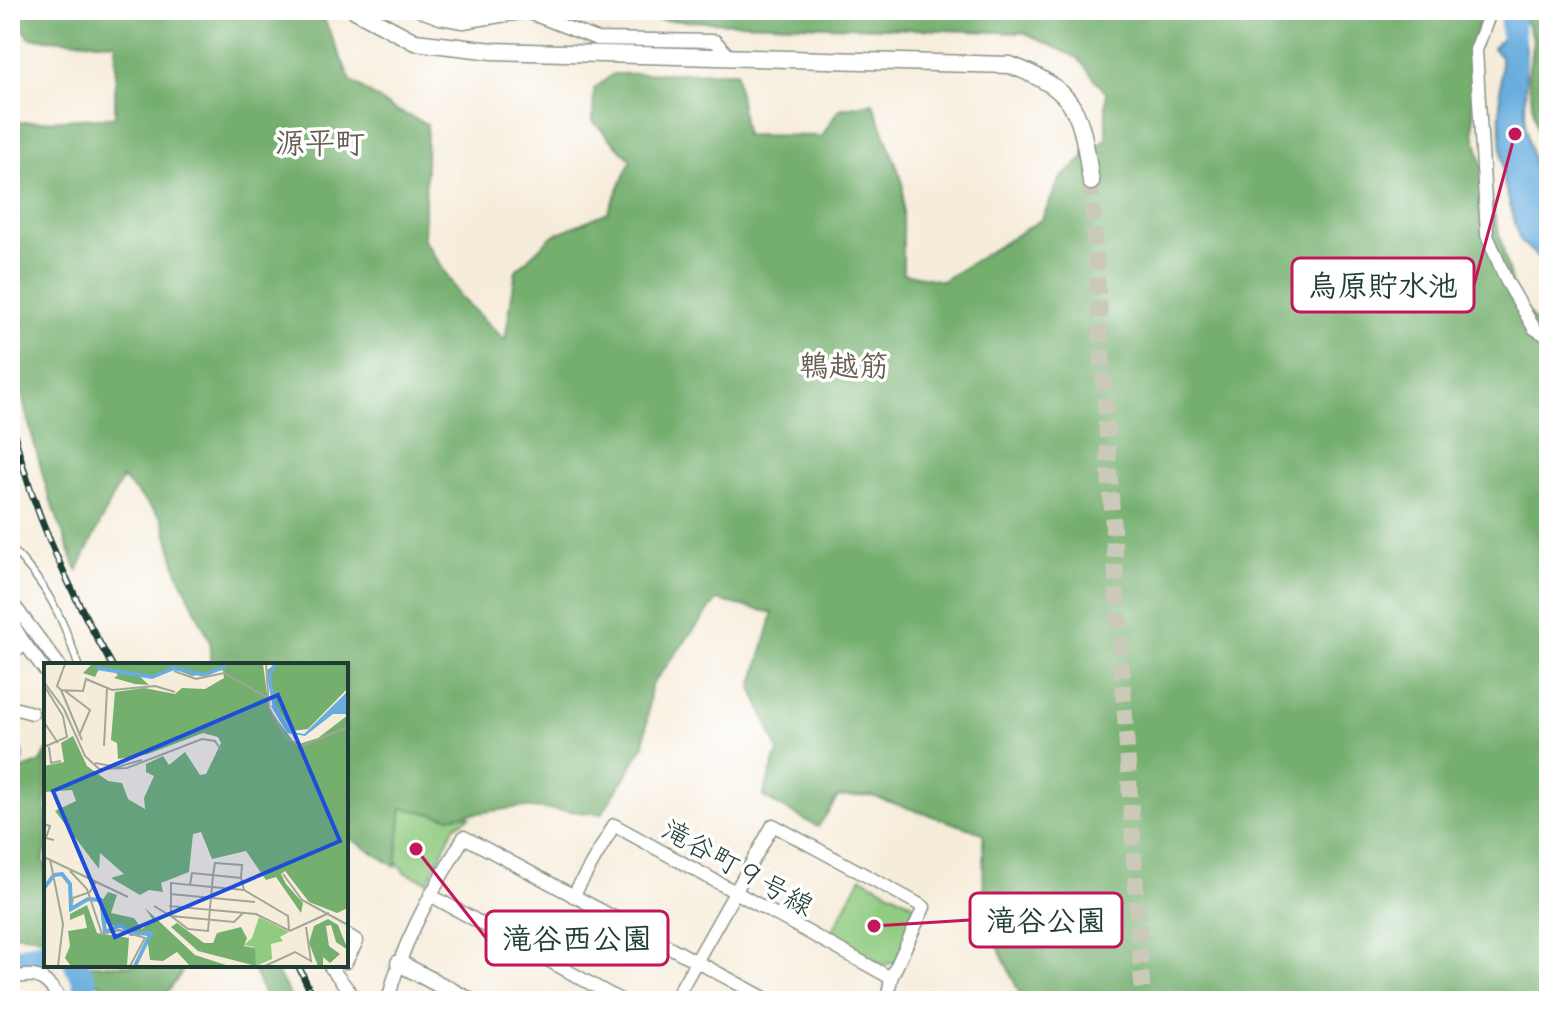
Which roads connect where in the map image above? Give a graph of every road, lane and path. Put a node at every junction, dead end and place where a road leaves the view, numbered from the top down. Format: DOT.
graph roads {
  1 [pos="355,10"];
  2 [pos="418,10"];
  3 [pos="1491,10"];
  4 [pos="730,57"];
  5 [pos="1091,182"];
  6 [pos="1549,337"];
  7 [pos="10,547"];
  8 [pos="10,600"];
  9 [pos="10,620"];
  10 [pos="23,641"];
  11 [pos="10,655"];
  12 [pos="57,663"];
  13 [pos="77,663"];
  14 [pos="44,669"];
  15 [pos="10,707"];
  16 [pos="32,713"];
  17 [pos="734,893"];
  18 [pos="430,895"];
  19 [pos="573,896"];
  20 [pos="348,935"];
  21 [pos="348,958"];
  22 [pos="696,961"];
  23 [pos="399,963"];
  24 [pos="330,967"];
  25 [pos="343,967"];
  26 [pos="10,978"];
  27 [pos="337,978"];
  28 [pos="891,978"];
  29 [pos="62,1001"];
  30 [pos="357,1001"];
  31 [pos="388,1001"];
  32 [pos="470,1001"];
  33 [pos="622,1001"];
  34 [pos="674,1001"];
  35 [pos="770,1001"];
  36 [pos="887,1001"];
  1 -- 4 [label="street"];
  2 -- 4 [label="street"];
  3 -- 6 [label="street"];
  4 -- 5 [label="street"];
  7 -- 13 [label="lane"];
  8 -- 12 [label="street"];
  9 -- 10 [label="street"];
  10 -- 11 [label="street"];
  10 -- 14 [label="street"];
  15 -- 16 [label="street"];
  17 -- 19 [label="street, 滝谷町９号線"];
  17 -- 22 [label="street"];
  17 -- 28 [label="street, 滝谷町９号線"];
  17 -- 28 [label="street"];
  18 -- 19 [label="street"];
  18 -- 23 [label="street"];
  18 -- 33 [label="street"];
  19 -- 22 [label="street"];
  20 -- 21 [label="street"];
  22 -- 34 [label="street"];
  22 -- 35 [label="street"];
  23 -- 31 [label="street"];
  23 -- 32 [label="street"];
  24 -- 27 [label="street"];
  25 -- 27 [label="street"];
  26 -- 29 [label="street"];
  27 -- 30 [label="street"];
  28 -- 36 [label="street"];
}
